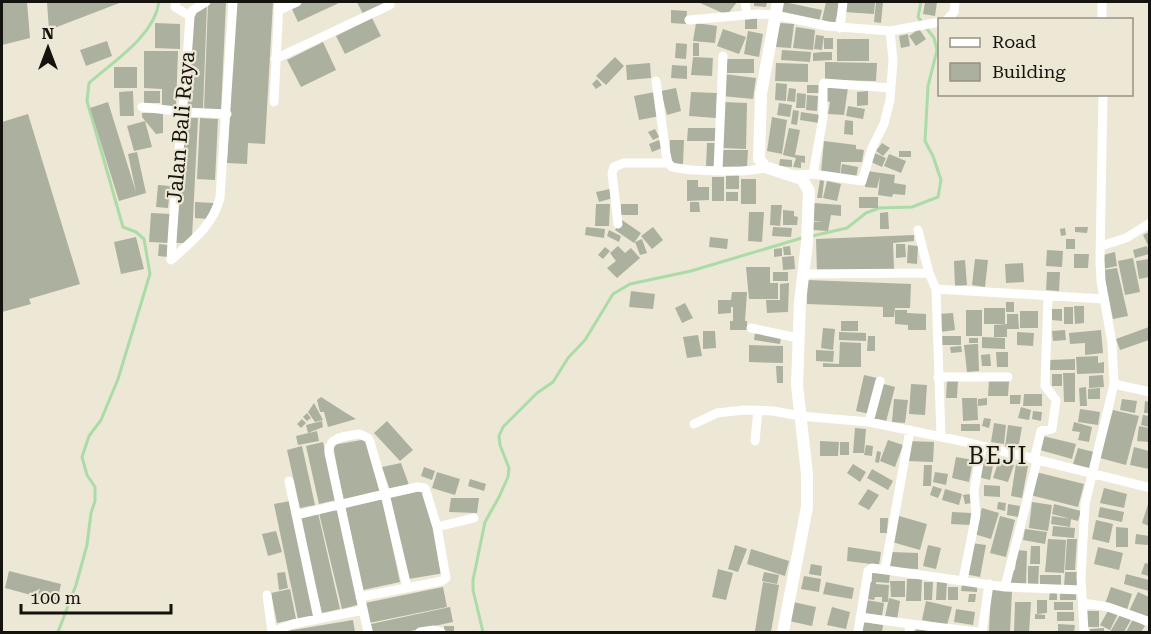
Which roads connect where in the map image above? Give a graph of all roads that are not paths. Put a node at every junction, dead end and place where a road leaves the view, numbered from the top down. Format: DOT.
graph roads {
  1 [pos="176,2"];
  2 [pos="206,2"];
  3 [pos="233,2"];
  4 [pos="297,2"];
  5 [pos="745,2"];
  6 [pos="778,2"];
  7 [pos="843,2"];
  8 [pos="955,2"];
  9 [pos="1102,2"];
  10 [pos="390,5"];
  11 [pos="278,6"];
  12 [pos="747,14"];
  13 [pos="775,15"];
  14 [pos="190,16"];
  15 [pos="949,18"];
  16 [pos="1102,18"];
  17 [pos="689,20"];
  18 [pos="938,22"];
  19 [pos="840,28"];
  20 [pos="890,31"];
  21 [pos="723,56"];
  22 [pos="275,59"];
  23 [pos="656,81"];
  24 [pos="891,88"];
  25 [pos="1103,96"];
  26 [pos="274,102"];
  27 [pos="142,107"];
  28 [pos="184,112"];
  29 [pos="227,114"];
  30 [pos="668,163"];
  31 [pos="765,166"];
  32 [pos="718,170"];
  33 [pos="813,174"];
  34 [pos="794,175"];
  35 [pos="1149,223"];
  36 [pos="618,224"];
  37 [pos="918,230"];
  38 [pos="1101,246"];
  39 [pos="929,273"];
  40 [pos="803,274"];
  41 [pos="936,289"];
  42 [pos="1048,296"];
  43 [pos="1104,299"];
  44 [pos="751,328"];
  45 [pos="798,338"];
  46 [pos="938,377"];
  47 [pos="1008,377"];
  48 [pos="880,381"];
  49 [pos="1114,384"];
  50 [pos="1149,392"];
  51 [pos="758,410"];
  52 [pos="800,416"];
  53 [pos="869,422"];
  54 [pos="694,424"];
  55 [pos="910,430"];
  56 [pos="941,436"];
  57 [pos="755,441"];
  58 [pos="982,446"];
  59 [pos="1035,460"];
  60 [pos="1094,474"];
  61 [pos="289,481"];
  62 [pos="1149,488"];
  63 [pos="385,494"];
  64 [pos="340,505"];
  65 [pos="296,515"];
  66 [pos="474,518"];
  67 [pos="437,527"];
  68 [pos="885,569"];
  69 [pos="963,580"];
  70 [pos="989,584"];
  71 [pos="1005,586"];
  72 [pos="407,587"];
  73 [pos="1082,590"];
  74 [pos="267,595"];
  75 [pos="360,597"];
  76 [pos="1083,603"];
  77 [pos="363,610"];
  78 [pos="860,617"];
  79 [pos="318,618"];
  80 [pos="1149,623"];
  81 [pos="910,628"];
  82 [pos="271,632"];
  83 [pos="368,633"];
  84 [pos="420,633"];
  85 [pos="441,633"];
  86 [pos="783,633"];
  87 [pos="858,633"];
  88 [pos="980,633"];
  89 [pos="1084,633"];
  90 [pos="1146,633"];
  1 -- 14 [label="street"];
  2 -- 14 [label="street"];
  3 -- 29 [label="street"];
  4 -- 11 [label="street"];
  5 -- 12 [label="street"];
  6 -- 13 [label="street"];
  7 -- 19 [label="street"];
  8 -- 15 [label="street"];
  9 -- 16 [label="street"];
  10 -- 22 [label="street"];
  11 -- 22 [label="street"];
  12 -- 13 [label="street"];
  12 -- 17 [label="street"];
  13 -- 19 [label="street"];
  13 -- 31 [label="street"];
  14 -- 28 [label="street, Jalan Bali Raya"];
  18 -- 20 [label="street"];
  19 -- 20 [label="street"];
  20 -- 24 [label="street"];
  21 -- 32 [label="street"];
  22 -- 26 [label="street"];
  23 -- 30 [label="street"];
  24 -- 33 [label="street"];
  24 -- 33 [label="street"];
  25 -- 38 [label="street"];
  27 -- 28 [label="street"];
  28 -- 29 [label="street"];
  28 -- 29 [label="street, Jalan Bali Raya"];
  30 -- 32 [label="street"];
  30 -- 36 [label="street"];
  31 -- 32 [label="street"];
  31 -- 34 [label="street"];
  33 -- 34 [label="street"];
  34 -- 40 [label="street"];
  35 -- 38 [label="street"];
  37 -- 39 [label="street"];
  38 -- 43 [label="street"];
  39 -- 40 [label="street"];
  39 -- 41 [label="street"];
  40 -- 45 [label="street"];
  41 -- 42 [label="street"];
  41 -- 46 [label="street"];
  42 -- 43 [label="street"];
  42 -- 59 [label="street"];
  43 -- 49 [label="street"];
  44 -- 45 [label="street"];
  45 -- 52 [label="street"];
  46 -- 47 [label="street"];
  46 -- 56 [label="street"];
  48 -- 53 [label="street"];
  49 -- 50 [label="street"];
  49 -- 60 [label="street"];
  51 -- 52 [label="street"];
  51 -- 54 [label="street"];
  51 -- 57 [label="street"];
  52 -- 53 [label="street"];
  52 -- 86 [label="street"];
  53 -- 55 [label="street"];
  55 -- 56 [label="street"];
  55 -- 68 [label="street"];
  56 -- 58 [label="street"];
  58 -- 59 [label="street"];
  58 -- 69 [label="street"];
  59 -- 60 [label="street"];
  59 -- 71 [label="street"];
  60 -- 62 [label="street"];
  60 -- 73 [label="street"];
  61 -- 65 [label="street"];
  63 -- 64 [label="street"];
  63 -- 64 [label="street"];
  63 -- 67 [label="street"];
  63 -- 72 [label="street"];
  64 -- 65 [label="street"];
  64 -- 75 [label="street"];
  65 -- 79 [label="street"];
  66 -- 67 [label="street"];
  67 -- 72 [label="street"];
  68 -- 69 [label="street"];
  68 -- 78 [label="street"];
  69 -- 70 [label="street"];
  70 -- 71 [label="street"];
  70 -- 88 [label="street"];
  71 -- 73 [label="street"];
  72 -- 75 [label="street"];
  73 -- 76 [label="street"];
  74 -- 82 [label="street"];
  75 -- 77 [label="street"];
  76 -- 80 [label="street"];
  76 -- 89 [label="street"];
  77 -- 79 [label="street"];
  77 -- 83 [label="street"];
  78 -- 81 [label="street"];
  78 -- 87 [label="street"];
  79 -- 82 [label="street"];
  80 -- 90 [label="street"];
  81 -- 88 [label="street"];
  84 -- 85 [label="street"];
}
